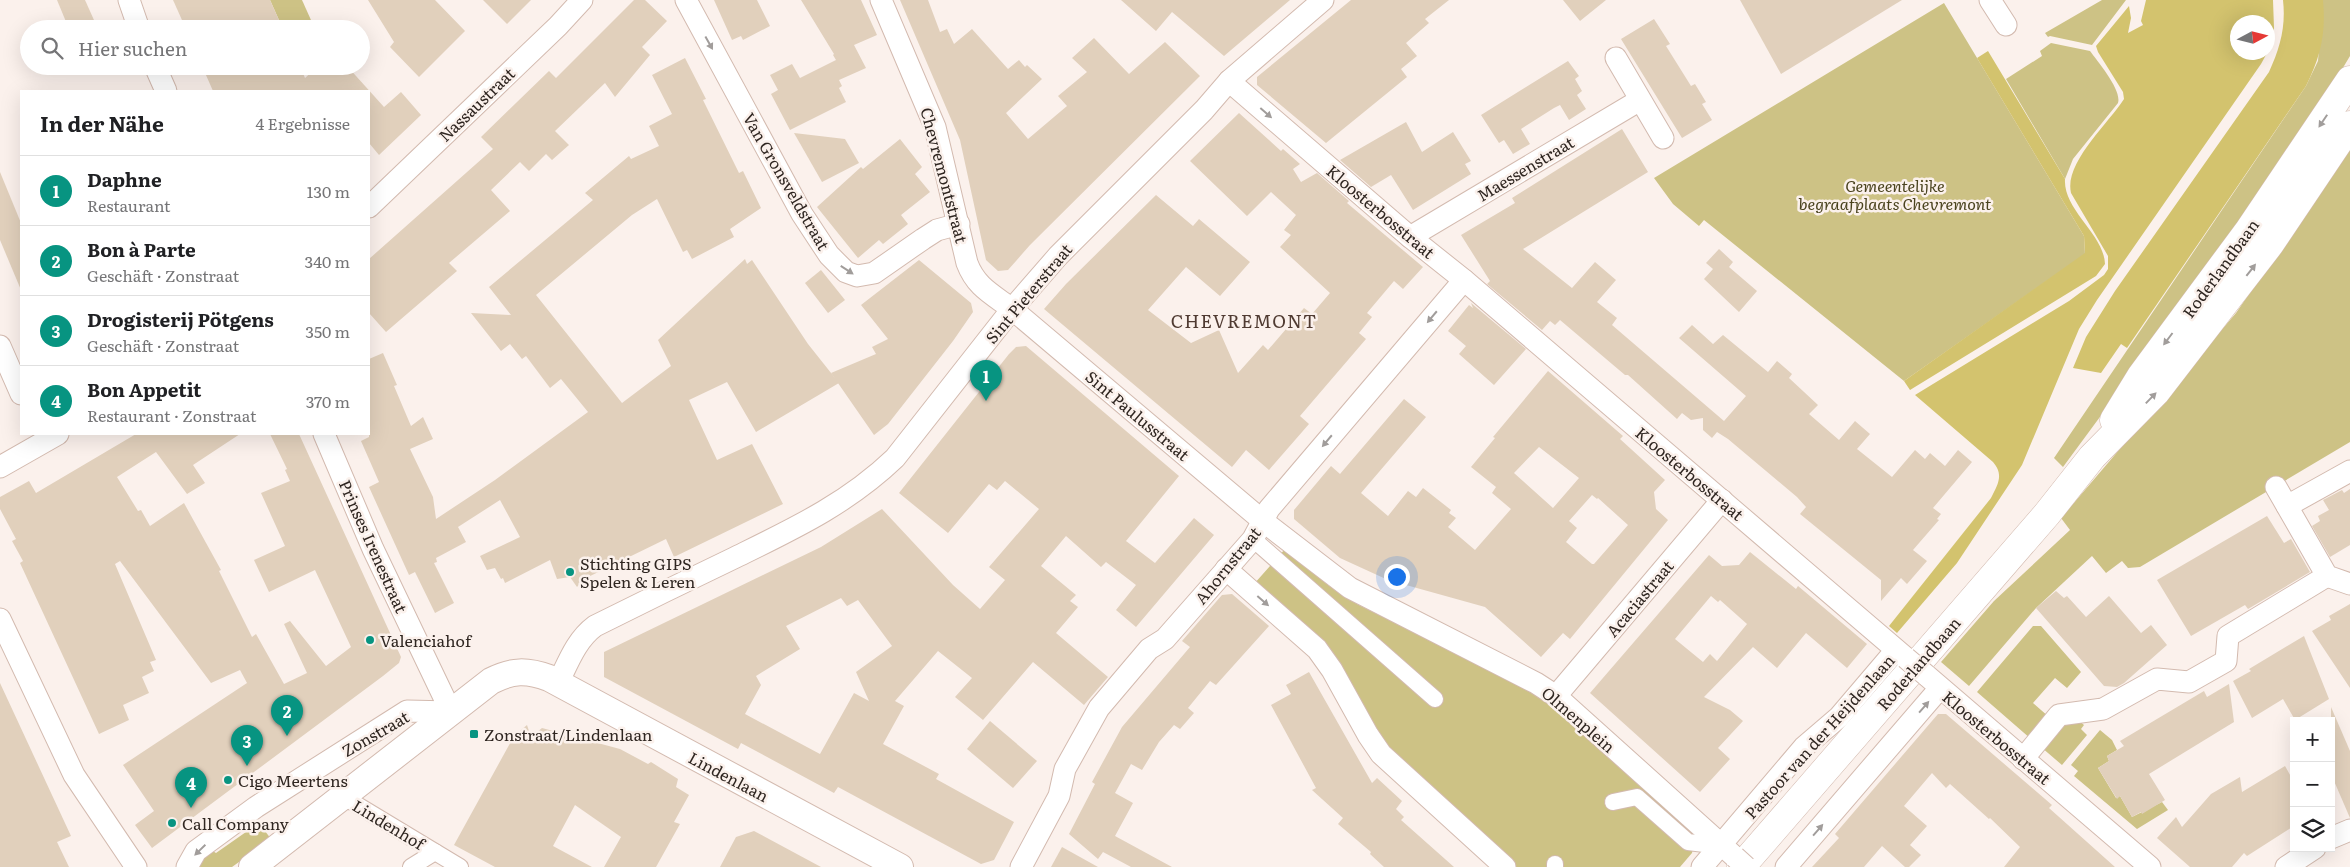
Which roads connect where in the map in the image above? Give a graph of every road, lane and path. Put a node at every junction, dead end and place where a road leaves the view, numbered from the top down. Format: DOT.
graph roads {
  1 [pos="129,0"];
  2 [pos="582,0"];
  3 [pos="686,0"];
  4 [pos="881,0"];
  5 [pos="1323,0"];
  6 [pos="1990,0"];
  7 [pos="136,20"];
  8 [pos="2006,25"];
  9 [pos="1616,58"];
  10 [pos="159,75"];
  11 [pos="2350,80"];
  12 [pos="1229,81"];
  13 [pos="166,90"];
  14 [pos="1640,100"];
  15 [pos="2350,125"];
  16 [pos="1663,138"];
  17 [pos="370,206"];
  18 [pos="959,224"];
  19 [pos="1410,237"];
  20 [pos="1464,280"];
  21 [pos="1012,309"];
  22 [pos="0,346"];
  23 [pos="20,392"];
  24 [pos="324,435"];
  25 [pos="48,437"];
  26 [pos="2092,457"];
  27 [pos="0,467"];
  28 [pos="2350,471"];
  29 [pos="2276,487"];
  30 [pos="1722,500"];
  31 [pos="2287,506"];
  32 [pos="1258,530"];
  33 [pos="1226,569"];
  34 [pos="2327,576"];
  35 [pos="2350,584"];
  36 [pos="0,618"];
  37 [pos="1901,654"];
  38 [pos="1933,681"];
  39 [pos="558,683"];
  40 [pos="1556,696"];
  41 [pos="1435,699"];
  42 [pos="451,712"];
  43 [pos="2024,759"];
  44 [pos="344,797"];
  45 [pos="1613,802"];
  46 [pos="2350,830"];
  47 [pos="2335,836"];
  48 [pos="435,852"];
  49 [pos="2309,852"];
  50 [pos="1736,859"];
  51 [pos="136,867"];
  52 [pos="187,867"];
  53 [pos="252,867"];
  54 [pos="411,867"];
  55 [pos="460,867"];
  56 [pos="900,867"];
  57 [pos="1021,867"];
  58 [pos="1505,867"];
  59 [pos="1702,867"];
  60 [pos="1786,867"];
  61 [pos="2150,867"];
  62 [pos="2286,867"];
  1 -- 7 [label="street"];
  2 -- 17 [label="street, Nassaustraat"];
  3 -- 18 [label="street, Van Gronsveldstraat, one-way"];
  4 -- 18 [label="street, Chevremontstraat"];
  5 -- 12 [label="street, Sint Pieterstraat"];
  6 -- 8 [label="street"];
  9 -- 14 [label="street"];
  10 -- 13 [label="street"];
  11 -- 26 [label="main road, Roderlandbaan, one-way"];
  12 -- 19 [label="street, Kloosterbosstraat, one-way"];
  12 -- 21 [label="street, Sint Pieterstraat"];
  14 -- 16 [label="street"];
  14 -- 19 [label="street, Maessenstraat"];
  26 -- 15 [label="main road, Roderlandbaan, one-way"];
  18 -- 21 [label="street, Chevremontstraat"];
  19 -- 20 [label="street, Kloosterbosstraat"];
  20 -- 30 [label="street, Kloosterbosstraat"];
  20 -- 32 [label="street, Ahornstraat, one-way"];
  21 -- 32 [label="street, Sint Paulusstraat"];
  21 -- 39 [label="street, Sint Pieterstraat"];
  22 -- 23 [label="street"];
  24 -- 42 [label="street, Prinses Irenestraat"];
  25 -- 27 [label="street"];
  26 -- 50 [label="main road, Roderlandbaan"];
  28 -- 31 [label="street"];
  29 -- 31 [label="street"];
  30 -- 37 [label="street, Kloosterbosstraat"];
  30 -- 40 [label="street, Acaciastraat"];
  31 -- 34 [label="street"];
  32 -- 33 [label="street, Ahornstraat"];
  32 -- 40 [label="street, Olmenplein"];
  32 -- 41 [label="street"];
  33 -- 57 [label="street, Ahornstraat"];
  33 -- 58 [label="street, one-way"];
  34 -- 35 [label="street"];
  34 -- 43 [label="street"];
  36 -- 51 [label="street"];
  37 -- 38 [label="street, Kloosterbosstraat, bridge"];
  37 -- 50 [label="street, Pastoor van der Heijdenlaan"];
  38 -- 43 [label="street, Kloosterbosstraat"];
  60 -- 38 [label="street, one-way"];
  39 -- 42 [label="street, Zonstraat"];
  39 -- 56 [label="street, Lindenlaan"];
  40 -- 50 [label="street, Olmenplein"];
  42 -- 44 [label="street, Zonstraat"];
  42 -- 52 [label="street, Zonstraat, one-way"];
  43 -- 61 [label="street, Kloosterbosstraat"];
  44 -- 48 [label="street, Lindenhof"];
  44 -- 53 [label="street, Zonstraat"];
  45 -- 50 [label="street"];
  46 -- 47 [label="street"];
  48 -- 54 [label="street, Lindenhof"];
  48 -- 55 [label="street, Lindenhof"];
  49 -- 62 [label="street"];
  50 -- 59 [label="street, Pastoor van der Heijdenlaan"];
}
